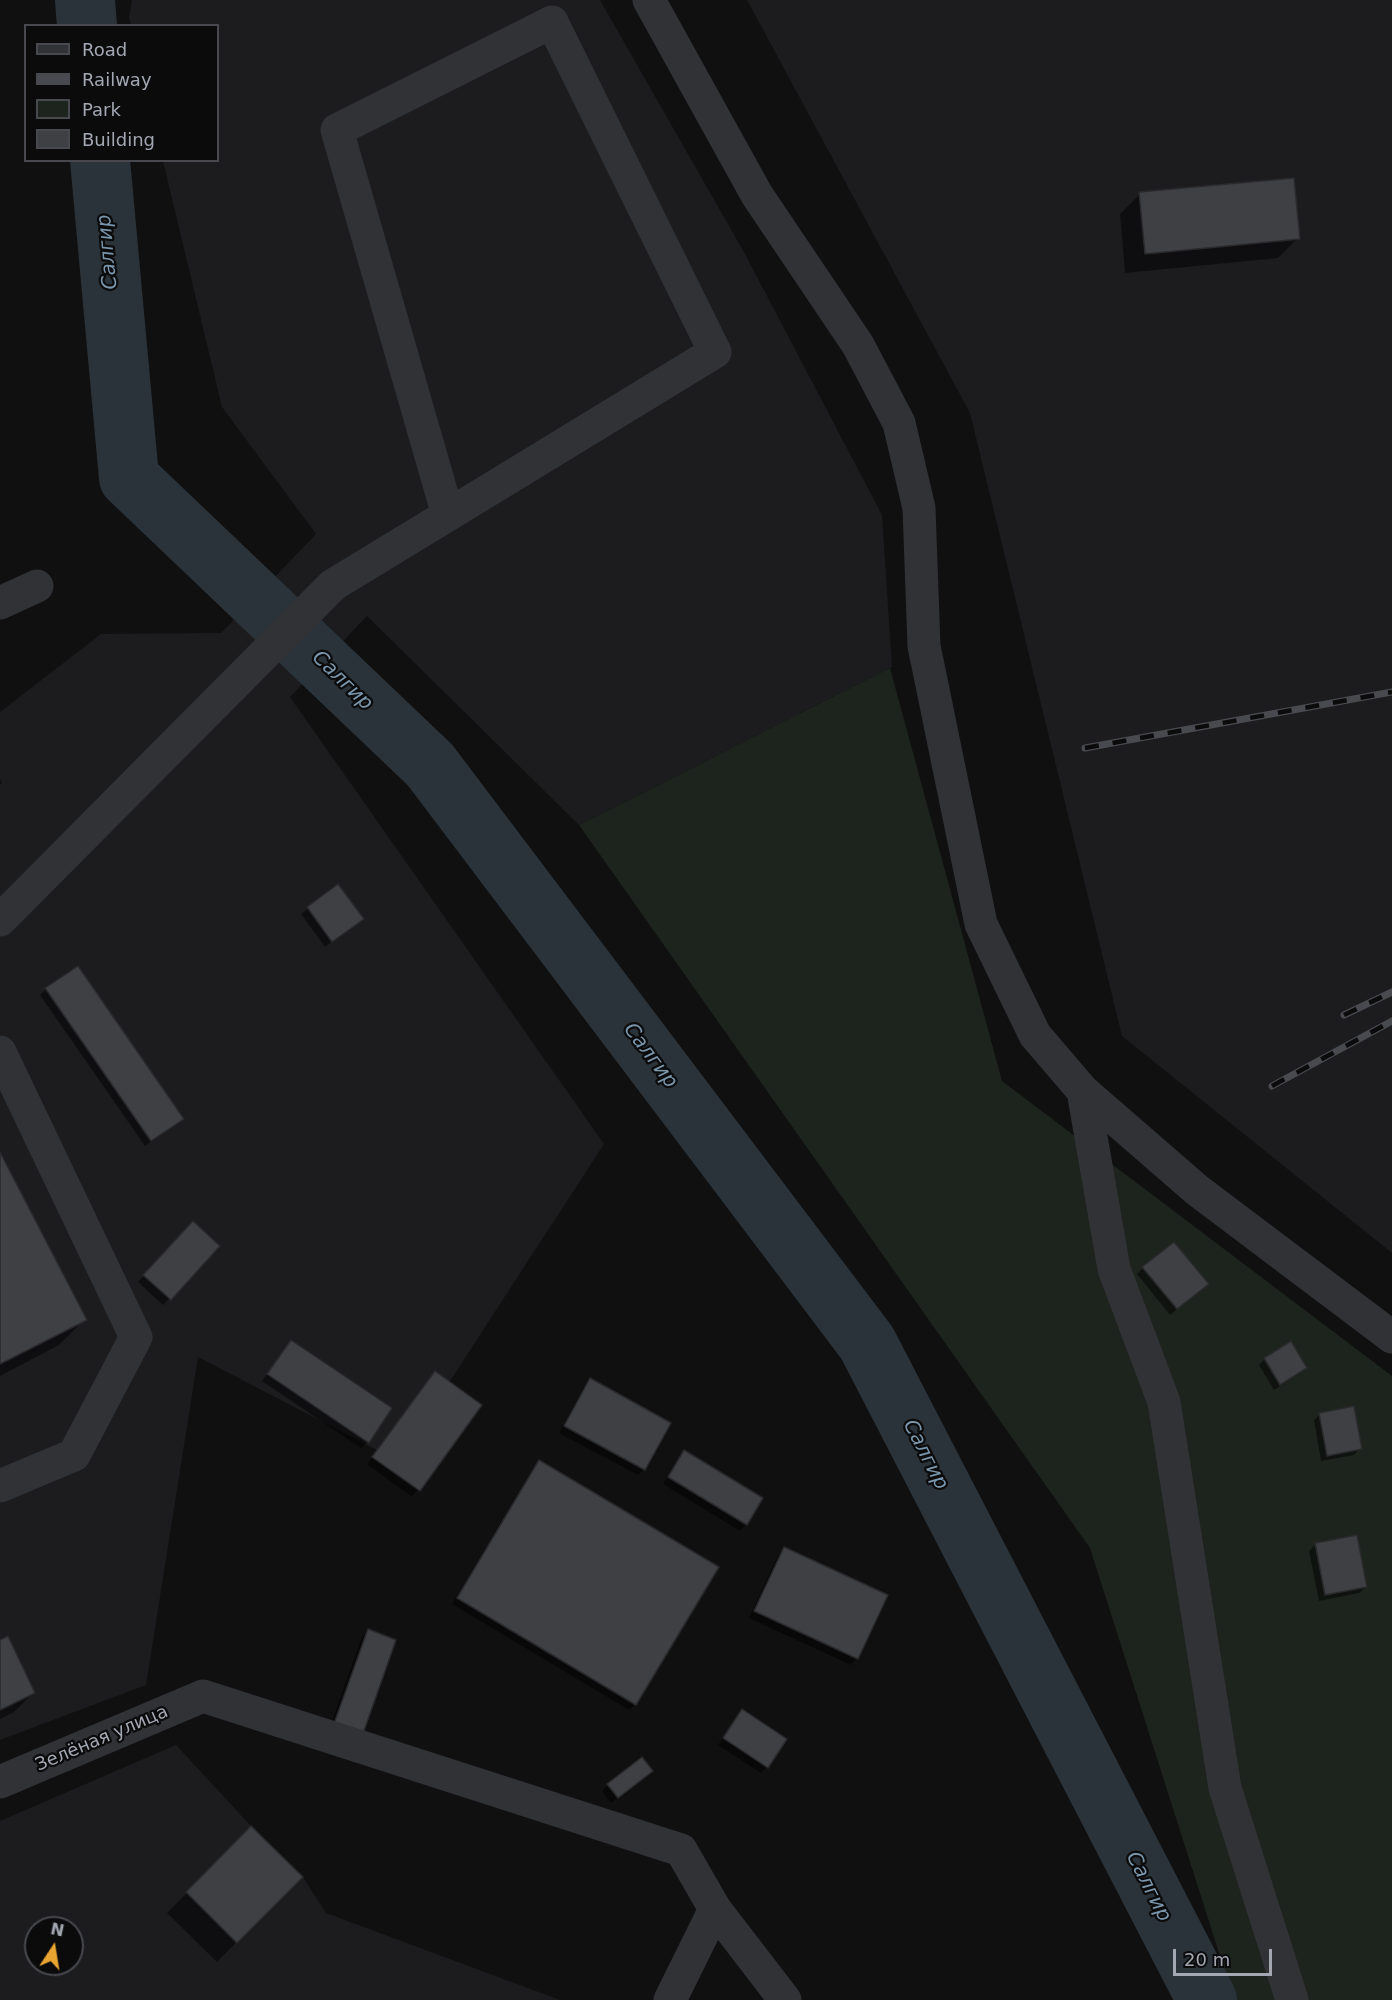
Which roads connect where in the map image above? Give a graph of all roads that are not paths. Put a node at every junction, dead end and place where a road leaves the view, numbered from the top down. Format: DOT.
graph roads {
  1 [pos="649,0"];
  2 [pos="448,515"];
  3 [pos="37,586"];
  4 [pos="0,603"];
  5 [pos="0,920"];
  6 [pos="0,1052"];
  7 [pos="1083,1091"];
  8 [pos="1392,1337"];
  9 [pos="0,1486"];
  10 [pos="0,1782"];
  11 [pos="715,1908"];
  12 [pos="670,2000"];
  13 [pos="785,2000"];
  14 [pos="1292,2000"];
  1 -- 7 [label="street"];
  2 -- 2 [label="street"];
  2 -- 5 [label="street"];
  3 -- 4 [label="street"];
  6 -- 9 [label="street"];
  7 -- 8 [label="street"];
  7 -- 14 [label="street"];
  10 -- 11 [label="street, Зелёная улица"];
  11 -- 12 [label="street"];
  11 -- 13 [label="street"];
}
